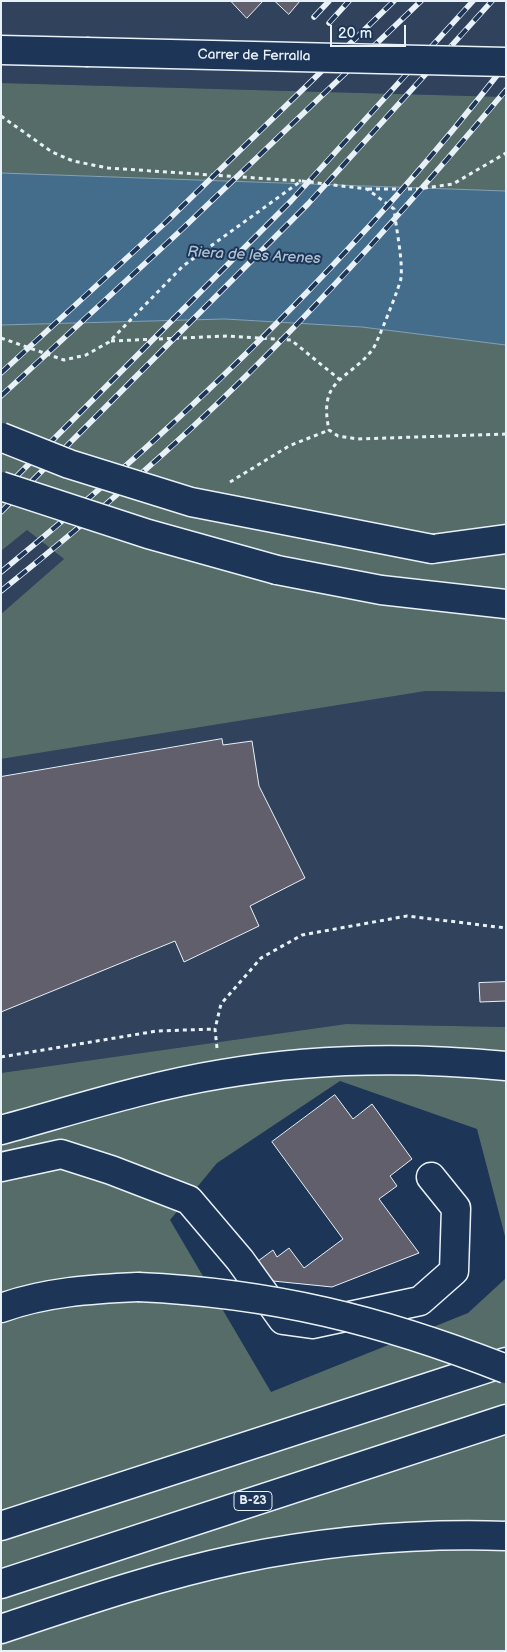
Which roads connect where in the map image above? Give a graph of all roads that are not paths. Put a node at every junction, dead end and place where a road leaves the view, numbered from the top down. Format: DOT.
graph roads {
  1 [pos="1,50"];
  2 [pos="506,62"];
  3 [pos="1,437"];
  4 [pos="1,486"];
  5 [pos="506,539"];
  6 [pos="432,549"];
  7 [pos="506,556"];
  8 [pos="502,604"];
  9 [pos="506,1066"];
  10 [pos="1,1130"];
  11 [pos="1,1166"];
  12 [pos="431,1177"];
  13 [pos="1,1308"];
  14 [pos="506,1362"];
  15 [pos="506,1368"];
  16 [pos="506,1419"];
  17 [pos="1,1526"];
  18 [pos="506,1536"];
  19 [pos="1,1584"];
  20 [pos="1,1629"];
  1 -- 2 [label="main road, Carrer de Ferralla, bridge"];
  3 -- 6 [label="main road, bridge"];
  4 -- 8 [label="main road, bridge"];
  5 -- 6 [label="main road"];
  6 -- 7 [label="main road"];
  9 -- 10 [label="main road"];
  11 -- 12 [label="main road"];
  13 -- 15 [label="main road, bridge"];
  14 -- 17 [label="main road"];
  16 -- 19 [label="main road, B-23"];
  18 -- 20 [label="main road"];
}
